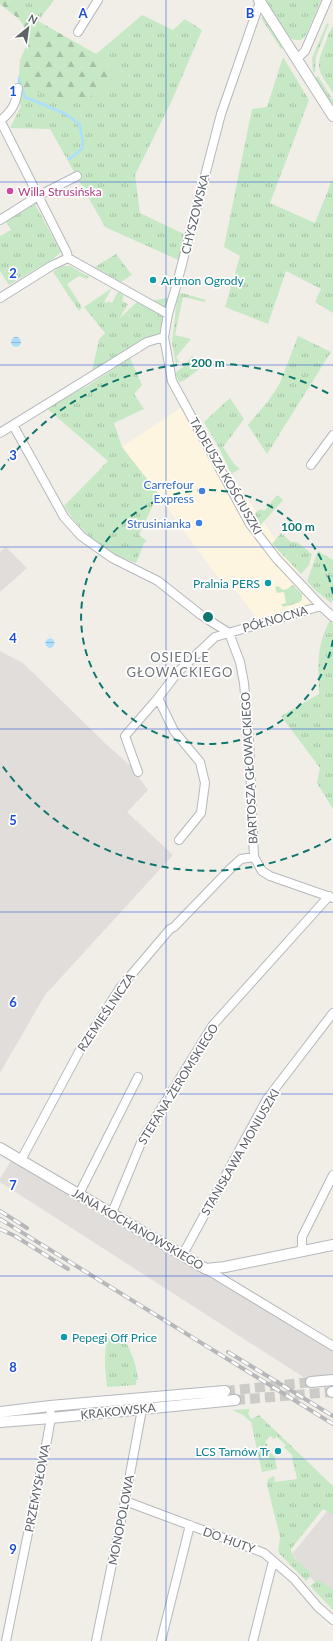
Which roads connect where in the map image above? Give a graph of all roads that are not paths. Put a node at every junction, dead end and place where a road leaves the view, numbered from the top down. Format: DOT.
graph roads {
  1 [pos="98,0"];
  2 [pos="327,0"];
  3 [pos="259,1"];
  4 [pos="78,32"];
  5 [pos="297,59"];
  6 [pos="18,88"];
  7 [pos="333,116"];
  8 [pos="0,120"];
  9 [pos="77,176"];
  10 [pos="38,196"];
  11 [pos="0,220"];
  12 [pos="68,258"];
  13 [pos="0,298"];
  14 [pos="168,314"];
  15 [pos="164,337"];
  16 [pos="13,425"];
  17 [pos="0,432"];
  18 [pos="333,436"];
  19 [pos="311,465"];
  20 [pos="321,606"];
  21 [pos="333,617"];
  22 [pos="229,632"];
  23 [pos="158,698"];
  24 [pos="138,772"];
  25 [pos="178,840"];
  26 [pos="254,857"];
  27 [pos="331,897"];
  28 [pos="333,1014"];
  29 [pos="138,1076"];
  30 [pos="0,1148"];
  31 [pos="21,1160"];
  32 [pos="333,1176"];
  33 [pos="79,1194"];
  34 [pos="112,1213"];
  35 [pos="333,1245"];
  36 [pos="302,1251"];
  37 [pos="182,1256"];
  38 [pos="206,1270"];
  39 [pos="333,1346"];
  40 [pos="333,1380"];
  41 [pos="311,1382"];
  42 [pos="225,1391"];
  43 [pos="235,1400"];
  44 [pos="143,1404"];
  45 [pos="50,1406"];
  46 [pos="0,1412"];
  47 [pos="51,1418"];
  48 [pos="0,1422"];
  49 [pos="125,1501"];
  50 [pos="190,1525"];
  51 [pos="273,1561"];
  52 [pos="333,1620"];
  53 [pos="6,1641"];
  54 [pos="96,1641"];
  55 [pos="161,1641"];
  56 [pos="253,1641"];
  1 -- 4 [label="street"];
  2 -- 5 [label="street"];
  3 -- 5 [label="street"];
  3 -- 14 [label="street, CHYSZOWSKA"];
  5 -- 7 [label="street"];
  6 -- 8 [label="street"];
  8 -- 10 [label="street"];
  9 -- 10 [label="street"];
  10 -- 11 [label="street"];
  10 -- 12 [label="street"];
  12 -- 13 [label="street"];
  12 -- 14 [label="street"];
  14 -- 15 [label="street, CHYSZOWSKA"];
  15 -- 16 [label="street"];
  15 -- 20 [label="street, TADEUSZA KOŚCIUSZKI"];
  16 -- 17 [label="street"];
  16 -- 22 [label="street"];
  18 -- 19 [label="street"];
  20 -- 21 [label="street, TADEUSZA KOŚCIUSZKI"];
  20 -- 22 [label="street, PÓŁNOCNA"];
  22 -- 23 [label="street, PÓŁNOCNA"];
  22 -- 26 [label="street, BARTOSZA GŁOWACKIEGO"];
  23 -- 24 [label="street, PÓŁNOCNA"];
  23 -- 25 [label="street"];
  26 -- 27 [label="street, BARTOSZA GŁOWACKIEGO"];
  26 -- 31 [label="street, RZEMIEŚLNICZA"];
  27 -- 34 [label="street, STEFANA ŻEROMSKIEGO"];
  28 -- 37 [label="street, STANISŁAWA MONIUSZKI"];
  29 -- 33 [label="street"];
  30 -- 31 [label="street, JANA KOCHANOWSKIEGO"];
  31 -- 33 [label="street, JANA KOCHANOWSKIEGO"];
  32 -- 36 [label="street"];
  33 -- 34 [label="street, JANA KOCHANOWSKIEGO"];
  34 -- 37 [label="street, JANA KOCHANOWSKIEGO"];
  35 -- 36 [label="street, JANA KOCHANOWSKIEGO"];
  36 -- 38 [label="street, JANA KOCHANOWSKIEGO"];
  37 -- 38 [label="street, JANA KOCHANOWSKIEGO"];
  38 -- 39 [label="street"];
  40 -- 41 [label="street"];
  42 -- 44 [label="street, KRAKOWSKA"];
  43 -- 44 [label="street, KRAKOWSKA"];
  44 -- 45 [label="street, KRAKOWSKA"];
  44 -- 47 [label="street, KRAKOWSKA"];
  44 -- 49 [label="street, MONOPOLOWA"];
  45 -- 46 [label="street, KRAKOWSKA"];
  45 -- 47 [label="street, PRZEMYSŁOWA"];
  47 -- 48 [label="street, KRAKOWSKA"];
  47 -- 53 [label="street, PRZEMYSŁOWA"];
  49 -- 50 [label="street, DO HUTY"];
  49 -- 54 [label="street, MONOPOLOWA"];
  50 -- 51 [label="street, DO HUTY"];
  50 -- 55 [label="street"];
  51 -- 52 [label="street, DO HUTY"];
  51 -- 56 [label="street"];
}
